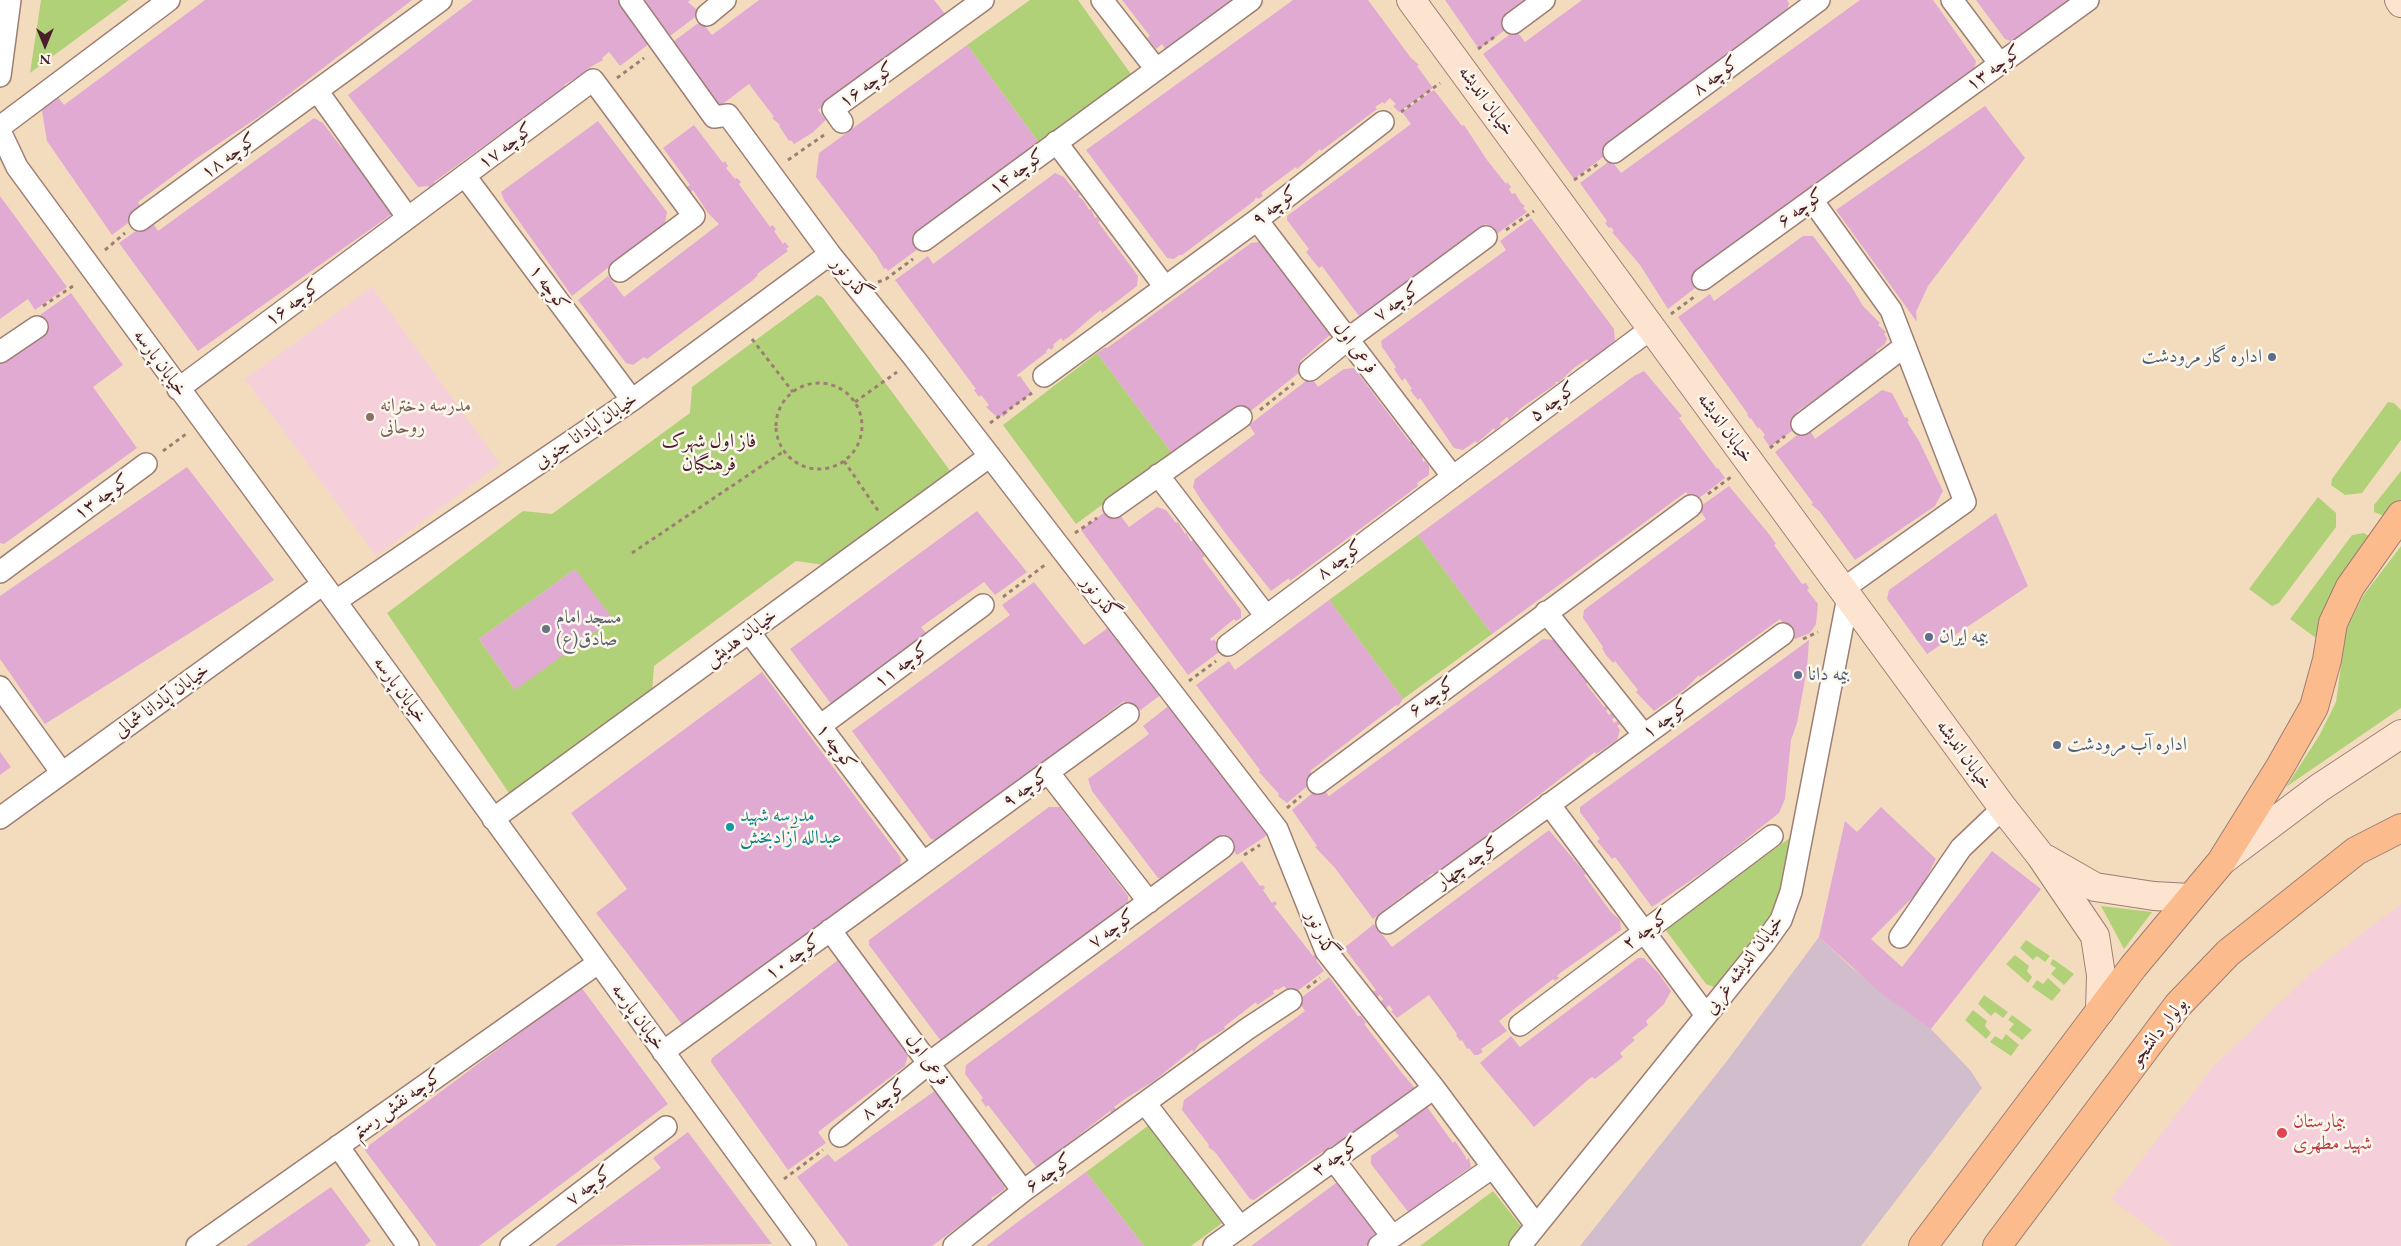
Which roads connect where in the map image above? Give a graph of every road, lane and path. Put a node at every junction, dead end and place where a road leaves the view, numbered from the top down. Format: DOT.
graph roads {
  1 [pos="10,0"];
  2 [pos="169,0"];
  3 [pos="630,0"];
  4 [pos="725,0"];
  5 [pos="1102,0"];
  6 [pos="1251,0"];
  7 [pos="1411,0"];
  8 [pos="1544,0"];
  9 [pos="1952,0"];
  10 [pos="2088,0"];
  11 [pos="433,2"];
  12 [pos="1811,2"];
  13 [pos="970,4"];
  14 [pos="707,15"];
  15 [pos="1513,23"];
  16 [pos="1458,64"];
  17 [pos="2000,64"];
  18 [pos="1156,70"];
  19 [pos="0,76"];
  20 [pos="318,92"];
  21 [pos="842,122"];
  22 [pos="1383,122"];
  23 [pos="0,127"];
  24 [pos="0,130"];
  25 [pos="1900,136"];
  26 [pos="1056,142"];
  27 [pos="1614,152"];
  28 [pos="771,171"];
  29 [pos="465,176"];
  30 [pos="1553,193"];
  31 [pos="1812,200"];
  32 [pos="408,218"];
  33 [pos="140,220"];
  34 [pos="1257,220"];
  35 [pos="1486,237"];
  36 [pos="924,240"];
  37 [pos="830,254"];
  38 [pos="89,266"];
  39 [pos="620,271"];
  40 [pos="1702,279"];
  41 [pos="859,287"];
  42 [pos="1165,287"];
  43 [pos="738,321"];
  44 [pos="37,327"];
  45 [pos="1652,328"];
  46 [pos="1348,339"];
  47 [pos="1905,346"];
  48 [pos="0,352"];
  49 [pos="915,359"];
  50 [pos="1310,370"];
  51 [pos="1044,376"];
  52 [pos="178,389"];
  53 [pos="793,392"];
  54 [pos="632,400"];
  55 [pos="855,402"];
  56 [pos="1241,418"];
  57 [pos="203,422"];
  58 [pos="1802,424"];
  59 [pos="973,435"];
  60 [pos="784,451"];
  61 [pos="990,456"];
  62 [pos="844,461"];
  63 [pos="1750,463"];
  64 [pos="146,464"];
  65 [pos="1158,475"];
  66 [pos="1453,477"];
  67 [pos="1691,506"];
  68 [pos="1114,507"];
  69 [pos="2401,515"];
  70 [pos="890,528"];
  71 [pos="1058,544"];
  72 [pos="632,553"];
  73 [pos="0,572"];
  74 [pos="324,584"];
  75 [pos="1846,596"];
  76 [pos="336,601"];
  77 [pos="983,605"];
  78 [pos="1546,612"];
  79 [pos="1266,616"];
  80 [pos="749,632"];
  81 [pos="1783,634"];
  82 [pos="1228,644"];
  83 [pos="0,687"];
  84 [pos="1174,693"];
  85 [pos="1128,714"];
  86 [pos="820,726"];
  87 [pos="2401,734"];
  88 [pos="1644,735"];
  89 [pos="1048,772"];
  90 [pos="62,773"];
  91 [pos="1318,783"];
  92 [pos="1549,804"];
  93 [pos="2003,808"];
  94 [pos="2401,816"];
  95 [pos="0,818"];
  96 [pos="493,819"];
  97 [pos="1271,821"];
  98 [pos="2401,828"];
  99 [pos="1772,836"];
  100 [pos="1223,847"];
  101 [pos="2356,852"];
  102 [pos="2040,855"];
  103 [pos="923,862"];
  104 [pos="2221,862"];
  105 [pos="2190,898"];
  106 [pos="1149,902"];
  107 [pos="1387,923"];
  108 [pos="830,930"];
  109 [pos="1644,932"];
  110 [pos="1900,937"];
  111 [pos="598,963"];
  112 [pos="1337,966"];
  113 [pos="1291,1000"];
  114 [pos="1000,1011"];
  115 [pos="2100,1011"];
  116 [pos="1706,1015"];
  117 [pos="1520,1025"];
  118 [pos="662,1052"];
  119 [pos="929,1063"];
  120 [pos="1434,1088"];
  121 [pos="1145,1103"];
  122 [pos="666,1127"];
  123 [pos="840,1136"];
  124 [pos="338,1146"];
  125 [pos="1333,1159"];
  126 [pos="1493,1167"];
  127 [pos="763,1189"];
  128 [pos="1023,1191"];
  129 [pos="1536,1225"];
  130 [pos="1240,1227"];
  131 [pos="1385,1241"];
  132 [pos="197,1246"];
  133 [pos="408,1246"];
  134 [pos="511,1246"];
  135 [pos="805,1246"];
  136 [pos="954,1246"];
  137 [pos="1214,1246"];
  138 [pos="1520,1246"];
  139 [pos="1923,1246"];
  140 [pos="1997,1246"];
  1 -- 19 [label="street"];
  2 -- 23 [label="street"];
  3 -- 28 [label="street, گذر نور"];
  4 -- 14 [label="street"];
  5 -- 18 [label="street"];
  6 -- 18 [label="street"];
  7 -- 16 [label="street, خیابان اندیشه"];
  8 -- 15 [label="street"];
  9 -- 17 [label="street"];
  10 -- 17 [label="street, کوچه ۱۳"];
  11 -- 20 [label="street, کوچه ۱۸"];
  12 -- 27 [label="street, کوچه ۸"];
  13 -- 21 [label="street, کوچه ۱۶"];
  15 -- 16 [label="path"];
  16 -- 22 [label="path"];
  16 -- 30 [label="street, خیابان اندیشه"];
  17 -- 25 [label="street, کوچه ۱۳"];
  18 -- 26 [label="street, کوچه ۱۴"];
  20 -- 32 [label="street"];
  20 -- 33 [label="street, کوچه ۱۸"];
  21 -- 28 [label="path, کوچه ۱۶"];
  22 -- 34 [label="street, کوچه ۹"];
  24 -- 38 [label="street, خیابان پارسه"];
  25 -- 31 [label="street, کوچه ۶"];
  26 -- 36 [label="street, کوچه ۱۴"];
  26 -- 42 [label="street"];
  27 -- 30 [label="path"];
  28 -- 37 [label="street, گذر نور"];
  29 -- 32 [label="street, کوچه ۱۷"];
  29 -- 39 [label="street, کوچه ۱۷"];
  29 -- 54 [label="street, کوچه ۱"];
  30 -- 35 [label="path"];
  30 -- 45 [label="street, خیابان اندیشه"];
  31 -- 40 [label="street, کوچه ۶"];
  31 -- 47 [label="street"];
  32 -- 52 [label="street, کوچه ۱۶"];
  33 -- 38 [label="path"];
  34 -- 42 [label="street, کوچه ۹"];
  34 -- 46 [label="street, فرعی اول"];
  35 -- 46 [label="street, کوچه ۷"];
  36 -- 41 [label="path"];
  37 -- 41 [label="street, گذر نور"];
  37 -- 43 [label="street, خیابان آپادانا جنوبی"];
  38 -- 44 [label="path"];
  38 -- 52 [label="street, خیابان پارسه"];
  40 -- 45 [label="path"];
  41 -- 49 [label="street, گذر نور"];
  42 -- 51 [label="street, کوچه ۹"];
  43 -- 53 [label="path"];
  43 -- 54 [label="street, خیابان آپادانا جنوبی"];
  44 -- 48 [label="street"];
  45 -- 63 [label="street, خیابان اندیشه"];
  45 -- 66 [label="street, کوچه ۵"];
  46 -- 50 [label="street, کوچه ۷"];
  46 -- 66 [label="street, فرعی اول"];
  47 -- 58 [label="street"];
  47 -- 75 [label="street"];
  49 -- 55 [label="path"];
  49 -- 59 [label="street, گذر نور"];
  50 -- 56 [label="path"];
  51 -- 59 [label="path"];
  52 -- 57 [label="street, خیابان پارسه"];
  53 -- 55 [label="path"];
  53 -- 60 [label="path"];
  54 -- 76 [label="street, خیابان آپادانا جنوبی"];
  55 -- 62 [label="path"];
  56 -- 65 [label="street"];
  57 -- 64 [label="path, کوچه ۱۳"];
  57 -- 74 [label="street, خیابان پارسه"];
  58 -- 63 [label="path"];
  59 -- 61 [label="street, گذر نور"];
  60 -- 62 [label="path"];
  60 -- 72 [label="path"];
  61 -- 70 [label="street, خیابان هدیش"];
  61 -- 71 [label="street, گذر نور"];
  62 -- 70 [label="path"];
  63 -- 67 [label="path"];
  63 -- 75 [label="street, خیابان اندیشه"];
  64 -- 73 [label="street, کوچه ۱۳"];
  65 -- 68 [label="street"];
  65 -- 79 [label="street"];
  66 -- 79 [label="street, کوچه ۸"];
  67 -- 78 [label="street"];
  68 -- 71 [label="path"];
  69 -- 104 [label="main road"];
  70 -- 80 [label="street, خیابان هدیش"];
  71 -- 77 [label="path"];
  71 -- 84 [label="street, گذر نور"];
  74 -- 76 [label="street, خیابان پارسه"];
  74 -- 90 [label="street, خیابان آپادانا شمالی"];
  75 -- 81 [label="path"];
  75 -- 93 [label="street, خیابان اندیشه"];
  75 -- 116 [label="street, خیابان اندیشه غربی"];
  76 -- 96 [label="street, خیابان پارسه"];
  77 -- 86 [label="street, کوچه ۱۱"];
  78 -- 88 [label="street"];
  78 -- 91 [label="street, کوچه ۶"];
  79 -- 82 [label="street, کوچه ۸"];
  80 -- 86 [label="street, کوچه ۱"];
  80 -- 96 [label="street, خیابان هدیش"];
  81 -- 88 [label="street, کوچه ۱"];
  82 -- 84 [label="path"];
  83 -- 90 [label="street"];
  84 -- 97 [label="street, گذر نور"];
  85 -- 89 [label="street, کوچه ۹"];
  86 -- 103 [label="street, کوچه ۱"];
  87 -- 104 [label="street"];
  88 -- 92 [label="street, کوچه ۱"];
  89 -- 103 [label="street, کوچه ۹"];
  89 -- 106 [label="street"];
  90 -- 95 [label="street, خیابان آپادانا شمالی"];
  91 -- 97 [label="path"];
  92 -- 107 [label="street, کوچه چهار"];
  92 -- 109 [label="street"];
  93 -- 102 [label="street, خیابان اندیشه"];
  93 -- 110 [label="street"];
  94 -- 101 [label="street"];
  96 -- 111 [label="street, خیابان پارسه"];
  97 -- 100 [label="path"];
  97 -- 112 [label="street, گذر نور"];
  98 -- 101 [label="main road, بولوار دانشجو"];
  99 -- 109 [label="street, کوچه ۲"];
  100 -- 106 [label="street, کوچه ۷"];
  101 -- 140 [label="main road, بولوار دانشجو"];
  102 -- 105 [label="street"];
  102 -- 115 [label="street, خیابان اندیشه"];
  103 -- 108 [label="street, کوچه ۱۰"];
  104 -- 105 [label="main road"];
  105 -- 115 [label="main road"];
  106 -- 114 [label="street, کوچه ۷"];
  108 -- 118 [label="street, کوچه ۱۰"];
  108 -- 119 [label="street, فرعی اول"];
  109 -- 116 [label="street"];
  109 -- 117 [label="street, کوچه ۲"];
  111 -- 118 [label="street, خیابان پارسه"];
  111 -- 124 [label="street, کوچه نقش رستم"];
  112 -- 113 [label="path"];
  112 -- 120 [label="street, گذر نور"];
  113 -- 121 [label="street"];
  114 -- 119 [label="street, کوچه ۸"];
  115 -- 139 [label="main road"];
  116 -- 129 [label="street, خیابان اندیشه غربی"];
  118 -- 127 [label="street, خیابان پارسه"];
  119 -- 123 [label="street, کوچه ۸"];
  119 -- 128 [label="street, فرعی اول"];
  120 -- 125 [label="street, کوچه ۳"];
  120 -- 126 [label="street, گذر نور"];
  121 -- 128 [label="street, کوچه ۶"];
  121 -- 130 [label="street"];
  122 -- 134 [label="street, کوچه ۷"];
  123 -- 127 [label="path"];
  124 -- 132 [label="street, کوچه نقش رستم"];
  124 -- 133 [label="street"];
  125 -- 130 [label="street, کوچه ۳"];
  125 -- 131 [label="street"];
  126 -- 129 [label="street, گذر نور"];
  126 -- 131 [label="street"];
  127 -- 135 [label="street, خیابان پارسه"];
  128 -- 136 [label="street, کوچه ۶"];
  129 -- 138 [label="street, خیابان اندیشه غربی"];
  130 -- 137 [label="street"];
}
